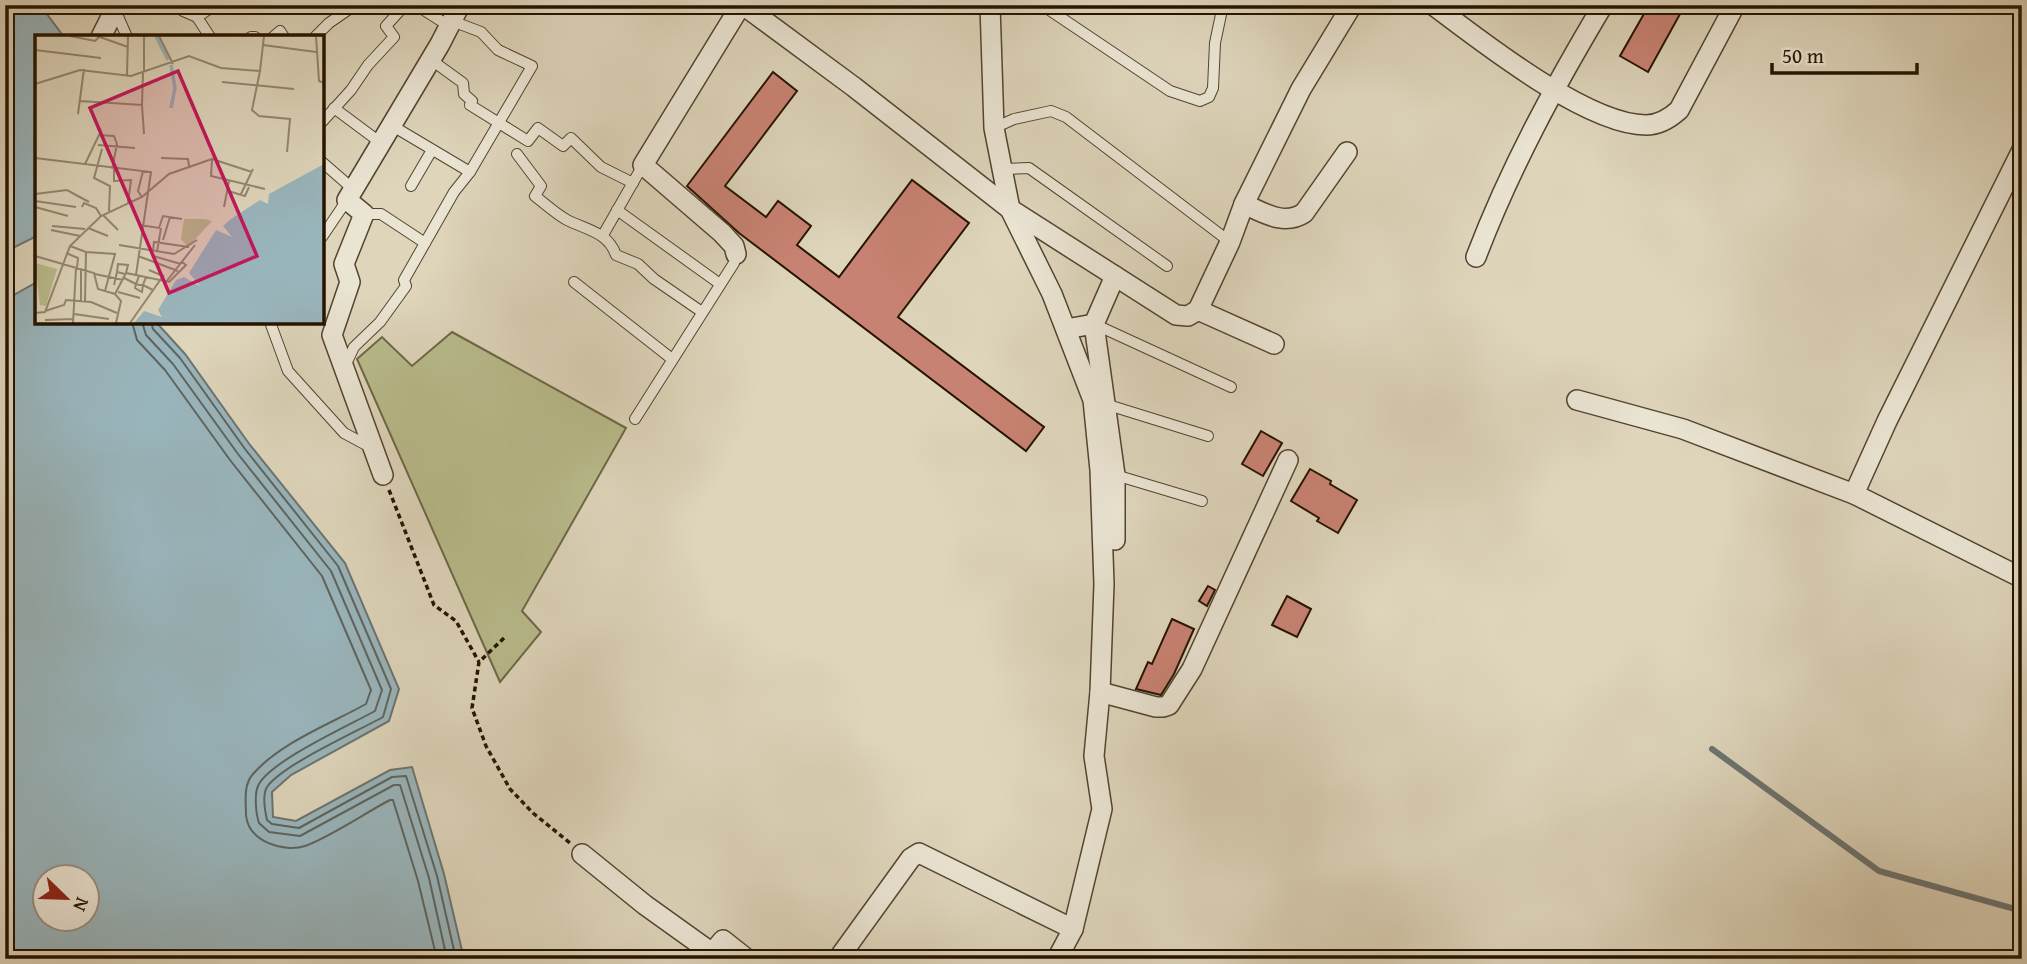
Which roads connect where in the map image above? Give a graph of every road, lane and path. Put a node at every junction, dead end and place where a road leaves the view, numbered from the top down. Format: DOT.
graph roads {
  1 [pos="178,5"];
  2 [pos="215,5"];
  3 [pos="355,5"];
  4 [pos="405,5"];
  5 [pos="416,5"];
  6 [pos="742,5"];
  7 [pos="990,5"];
  8 [pos="1042,5"];
  9 [pos="1223,5"];
  10 [pos="1352,5"];
  11 [pos="1433,5"];
  12 [pos="1603,5"];
  13 [pos="1735,5"];
  14 [pos="116,7"];
  15 [pos="197,17"];
  16 [pos="453,17"];
  17 [pos="102,35"];
  18 [pos="126,35"];
  19 [pos="209,35"];
  20 [pos="317,35"];
  21 [pos="430,60"];
  22 [pos="1553,89"];
  23 [pos="334,108"];
  24 [pos="324,119"];
  25 [pos="391,125"];
  26 [pos="499,125"];
  27 [pos="994,128"];
  28 [pos="381,143"];
  29 [pos="432,150"];
  30 [pos="2022,150"];
  31 [pos="1347,152"];
  32 [pos="517,153"];
  33 [pos="324,164"];
  34 [pos="643,165"];
  35 [pos="1003,169"];
  36 [pos="470,172"];
  37 [pos="633,183"];
  38 [pos="411,186"];
  39 [pos="350,194"];
  40 [pos="1244,204"];
  41 [pos="1010,209"];
  42 [pos="617,210"];
  43 [pos="364,214"];
  44 [pos="324,234"];
  45 [pos="603,235"];
  46 [pos="1230,242"];
  47 [pos="425,243"];
  48 [pos="736,254"];
  49 [pos="1476,257"];
  50 [pos="1167,266"];
  51 [pos="1115,276"];
  52 [pos="574,282"];
  53 [pos="720,284"];
  54 [pos="1198,310"];
  55 [pos="702,312"];
  56 [pos="271,324"];
  57 [pos="1094,324"];
  58 [pos="1066,328"];
  59 [pos="1274,344"];
  60 [pos="672,359"];
  61 [pos="343,370"];
  62 [pos="1231,387"];
  63 [pos="1577,400"];
  64 [pos="1100,402"];
  65 [pos="635,419"];
  66 [pos="1208,436"];
  67 [pos="373,449"];
  68 [pos="1288,460"];
  69 [pos="1107,473"];
  70 [pos="383,475"];
  71 [pos="1854,494"];
  72 [pos="1202,502"];
  73 [pos="1115,540"];
  74 [pos="2022,578"];
  75 [pos="504,638"];
  76 [pos="479,662"];
  77 [pos="1100,692"];
  78 [pos="582,854"];
  79 [pos="1073,929"];
  80 [pos="710,956"];
  81 [pos="747,959"];
  82 [pos="838,959"];
  83 [pos="1057,959"];
  1 -- 15 [label="lane"];
  2 -- 15 [label="lane"];
  3 -- 20 [label="lane"];
  4 -- 23 [label="lane"];
  5 -- 16 [label="lane"];
  6 -- 34 [label="street"];
  6 -- 41 [label="street"];
  7 -- 27 [label="street"];
  8 -- 9 [label="lane"];
  10 -- 40 [label="street"];
  11 -- 22 [label="street"];
  12 -- 22 [label="street"];
  13 -- 22 [label="street"];
  14 -- 17 [label="street"];
  14 -- 18 [label="lane"];
  15 -- 19 [label="lane"];
  16 -- 21 [label="street"];
  16 -- 26 [label="lane"];
  21 -- 25 [label="street"];
  21 -- 26 [label="lane"];
  22 -- 49 [label="street"];
  23 -- 24 [label="lane"];
  23 -- 28 [label="lane"];
  25 -- 28 [label="street"];
  25 -- 29 [label="lane"];
  26 -- 36 [label="lane"];
  26 -- 37 [label="lane"];
  27 -- 35 [label="street"];
  27 -- 46 [label="lane"];
  28 -- 39 [label="street"];
  29 -- 36 [label="lane"];
  29 -- 38 [label="lane"];
  30 -- 71 [label="street"];
  31 -- 40 [label="street"];
  32 -- 45 [label="lane"];
  33 -- 39 [label="lane"];
  34 -- 37 [label="lane"];
  34 -- 48 [label="street"];
  35 -- 41 [label="street"];
  35 -- 50 [label="lane"];
  36 -- 47 [label="lane"];
  37 -- 42 [label="lane"];
  39 -- 43 [label="street"];
  39 -- 44 [label="lane"];
  40 -- 46 [label="street"];
  41 -- 51 [label="street"];
  41 -- 58 [label="street"];
  42 -- 45 [label="lane"];
  42 -- 53 [label="lane"];
  43 -- 47 [label="lane"];
  43 -- 61 [label="street"];
  45 -- 55 [label="lane"];
  46 -- 54 [label="street"];
  47 -- 61 [label="lane"];
  48 -- 53 [label="lane"];
  51 -- 54 [label="street"];
  51 -- 57 [label="street"];
  52 -- 60 [label="lane"];
  53 -- 55 [label="lane"];
  54 -- 59 [label="street"];
  55 -- 60 [label="lane"];
  56 -- 67 [label="lane"];
  57 -- 58 [label="street"];
  57 -- 62 [label="lane"];
  57 -- 64 [label="street"];
  58 -- 64 [label="street"];
  60 -- 65 [label="lane"];
  61 -- 67 [label="street"];
  63 -- 71 [label="street"];
  64 -- 66 [label="lane"];
  64 -- 69 [label="street"];
  67 -- 70 [label="street"];
  68 -- 77 [label="street"];
  69 -- 72 [label="lane"];
  69 -- 73 [label="street"];
  69 -- 77 [label="street"];
  70 -- 76 [label="path"];
  71 -- 74 [label="street"];
  75 -- 76 [label="path"];
  76 -- 78 [label="path"];
  77 -- 79 [label="street"];
  78 -- 80 [label="street"];
  79 -- 82 [label="street"];
  79 -- 83 [label="street"];
  80 -- 81 [label="street"];
}
